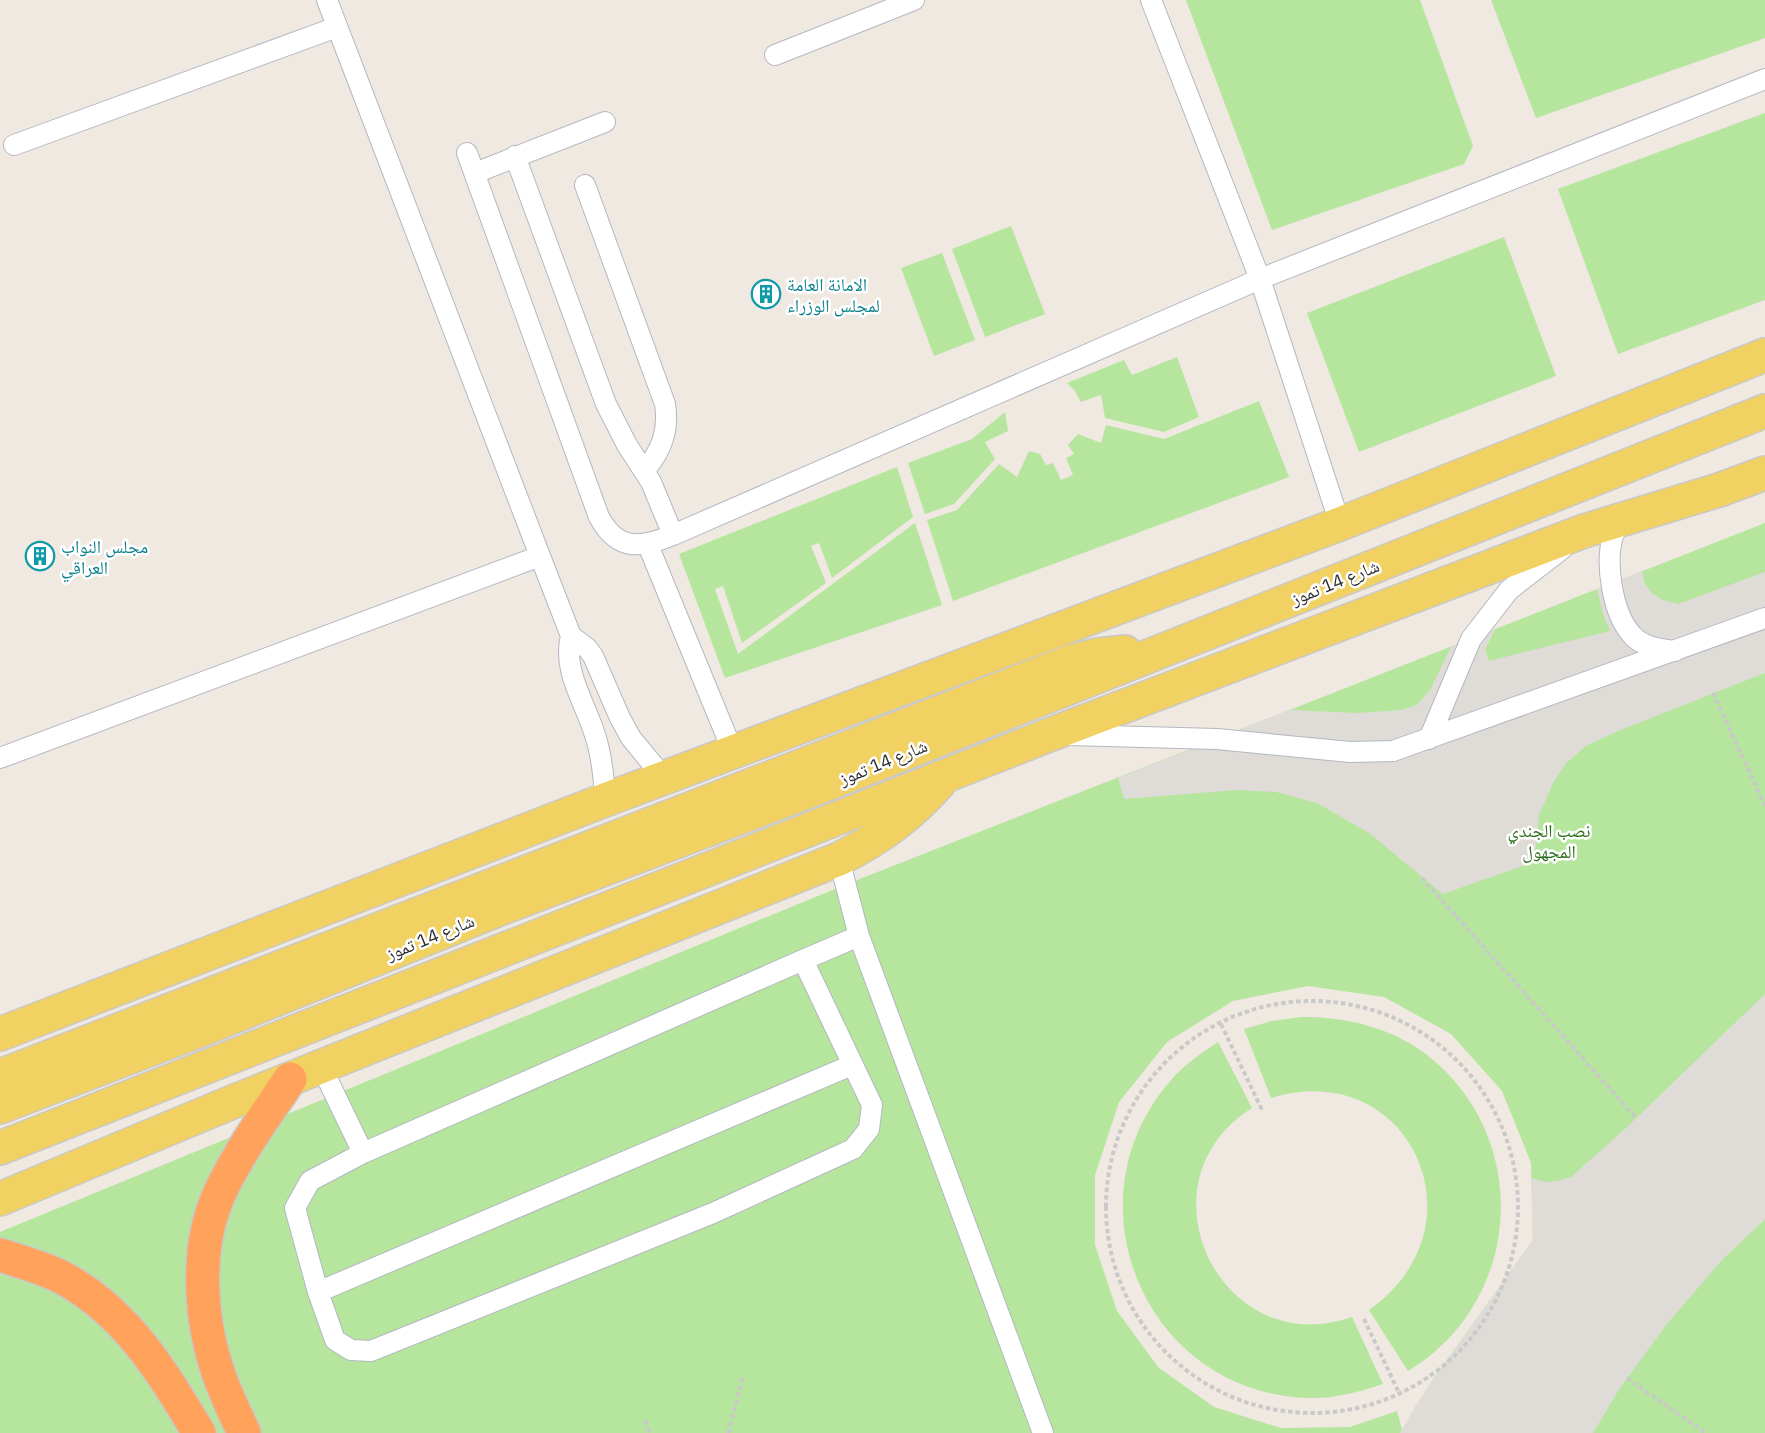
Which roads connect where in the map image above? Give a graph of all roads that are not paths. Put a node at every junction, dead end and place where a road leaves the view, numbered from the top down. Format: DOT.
graph roads {
  1 [pos="327,0"];
  2 [pos="914,0"];
  3 [pos="1151,0"];
  4 [pos="337,27"];
  5 [pos="775,55"];
  6 [pos="1765,80"];
  7 [pos="605,122"];
  8 [pos="14,145"];
  9 [pos="467,153"];
  10 [pos="514,156"];
  11 [pos="475,173"];
  12 [pos="585,185"];
  13 [pos="1260,279"];
  14 [pos="1765,355"];
  15 [pos="1765,411"];
  16 [pos="645,471"];
  17 [pos="1765,473"];
  18 [pos="1622,519"];
  19 [pos="1340,524"];
  20 [pos="1584,531"];
  21 [pos="673,535"];
  22 [pos="648,544"];
  23 [pos="540,556"];
  24 [pos="1765,618"];
  25 [pos="571,636"];
  26 [pos="1674,651"];
  27 [pos="1150,656"];
  28 [pos="1049,735"];
  29 [pos="1429,739"];
  30 [pos="733,752"];
  31 [pos="0,758"];
  32 [pos="945,776"];
  33 [pos="664,778"];
  34 [pos="605,800"];
  35 [pos="839,859"];
  36 [pos="859,936"];
  37 [pos="803,960"];
  38 [pos="0,1034"];
  39 [pos="852,1065"];
  40 [pos="321,1066"];
  41 [pos="0,1076"];
  42 [pos="290,1079"];
  43 [pos="0,1107"];
  44 [pos="0,1148"];
  45 [pos="363,1153"];
  46 [pos="0,1199"];
  47 [pos="0,1255"];
  48 [pos="318,1292"];
  49 [pos="199,1433"];
  50 [pos="244,1433"];
  51 [pos="1043,1433"];
  1 -- 4 [label="lane"];
  2 -- 5 [label="lane"];
  3 -- 13 [label="lane"];
  4 -- 8 [label="lane"];
  4 -- 23 [label="lane"];
  6 -- 13 [label="lane"];
  7 -- 10 [label="lane"];
  9 -- 11 [label="lane"];
  10 -- 11 [label="lane"];
  10 -- 16 [label="lane"];
  11 -- 22 [label="lane"];
  12 -- 16 [label="lane"];
  13 -- 19 [label="lane"];
  13 -- 21 [label="lane"];
  14 -- 19 [label="main road"];
  15 -- 27 [label="main road, شارع 14 تموز"];
  16 -- 21 [label="lane"];
  17 -- 18 [label="main road, شارع 14 تموز"];
  18 -- 20 [label="main road, شارع 14 تموز"];
  18 -- 26 [label="lane"];
  19 -- 30 [label="main road"];
  20 -- 28 [label="main road, شارع 14 تموز"];
  20 -- 29 [label="lane"];
  21 -- 22 [label="lane"];
  22 -- 30 [label="lane"];
  23 -- 25 [label="lane"];
  23 -- 31 [label="lane"];
  24 -- 26 [label="lane"];
  25 -- 33 [label="lane"];
  25 -- 34 [label="lane"];
  26 -- 29 [label="lane"];
  27 -- 41 [label="main road"];
  27 -- 43 [label="main road, شارع 14 تموز"];
  28 -- 29 [label="lane"];
  28 -- 32 [label="main road, شارع 14 تموز"];
  30 -- 33 [label="main road"];
  32 -- 35 [label="main road"];
  32 -- 44 [label="main road, شارع 14 تموز"];
  33 -- 34 [label="main road"];
  34 -- 38 [label="main road"];
  35 -- 36 [label="lane"];
  35 -- 40 [label="main road"];
  36 -- 37 [label="lane"];
  36 -- 51 [label="lane"];
  37 -- 39 [label="lane"];
  37 -- 45 [label="lane"];
  39 -- 48 [label="lane"];
  39 -- 48 [label="lane"];
  40 -- 42 [label="main road"];
  40 -- 45 [label="lane"];
  42 -- 46 [label="main road"];
  42 -- 50 [label="highway"];
  45 -- 48 [label="lane"];
  47 -- 49 [label="highway"];
}
